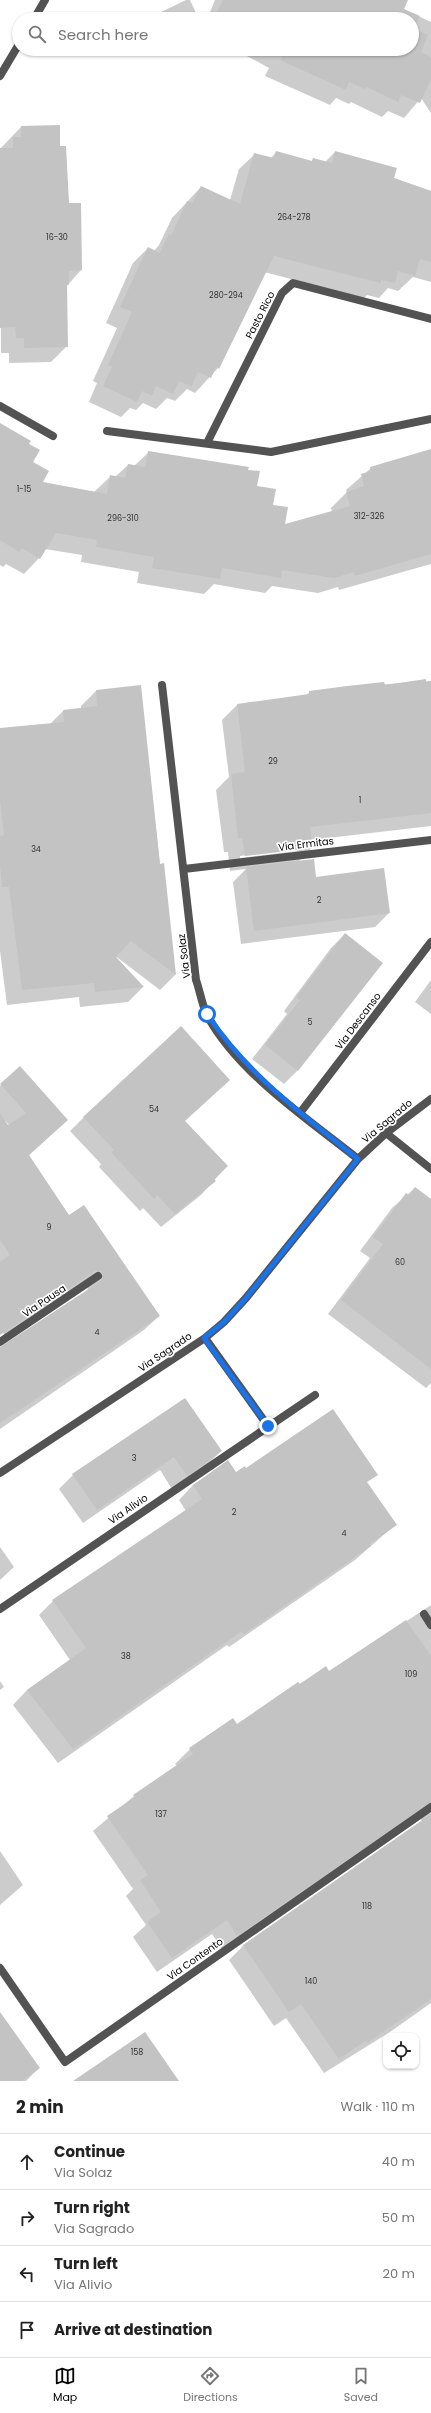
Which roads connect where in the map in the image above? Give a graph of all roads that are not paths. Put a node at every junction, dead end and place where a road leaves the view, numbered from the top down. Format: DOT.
graph roads {
  1 [pos="45,0"];
  2 [pos="38,12"];
  3 [pos="12,56"];
  4 [pos="0,76"];
  5 [pos="431,319"];
  6 [pos="0,406"];
  7 [pos="431,420"];
  8 [pos="107,430"];
  9 [pos="53,436"];
  10 [pos="207,443"];
  11 [pos="162,685"];
  12 [pos="431,840"];
  13 [pos="184,869"];
  14 [pos="431,942"];
  15 [pos="431,1099"];
  16 [pos="300,1113"];
  17 [pos="386,1134"];
  18 [pos="358,1159"];
  19 [pos="431,1169"];
  20 [pos="98,1276"];
  21 [pos="204,1338"];
  22 [pos="0,1342"];
  23 [pos="315,1395"];
  24 [pos="268,1426"];
  25 [pos="0,1473"];
  26 [pos="0,1609"];
  27 [pos="424,1614"];
  28 [pos="431,1625"];
  29 [pos="431,1807"];
  30 [pos="0,1968"];
  1 -- 2 [label="street"];
  3 -- 4 [label="street"];
  5 -- 10 [label="street, Pasto Rico"];
  6 -- 9 [label="street"];
  7 -- 10 [label="street"];
  8 -- 10 [label="street"];
  11 -- 13 [label="street, Via Solaz"];
  12 -- 13 [label="street, Via Ermitas"];
  13 -- 16 [label="street, Via Solaz"];
  14 -- 16 [label="street, Via Descanso"];
  15 -- 17 [label="street, Via Sagrado"];
  16 -- 18 [label="street, Via Solaz"];
  17 -- 18 [label="street, Via Sagrado"];
  17 -- 19 [label="street"];
  18 -- 21 [label="street, Via Sagrado"];
  20 -- 22 [label="street, Via Pausa"];
  21 -- 24 [label="street"];
  21 -- 25 [label="street, Via Sagrado"];
  23 -- 24 [label="street, Via Alivio"];
  24 -- 26 [label="street, Via Alivio"];
  27 -- 28 [label="street"];
  29 -- 30 [label="street, Via Contento"];
}
